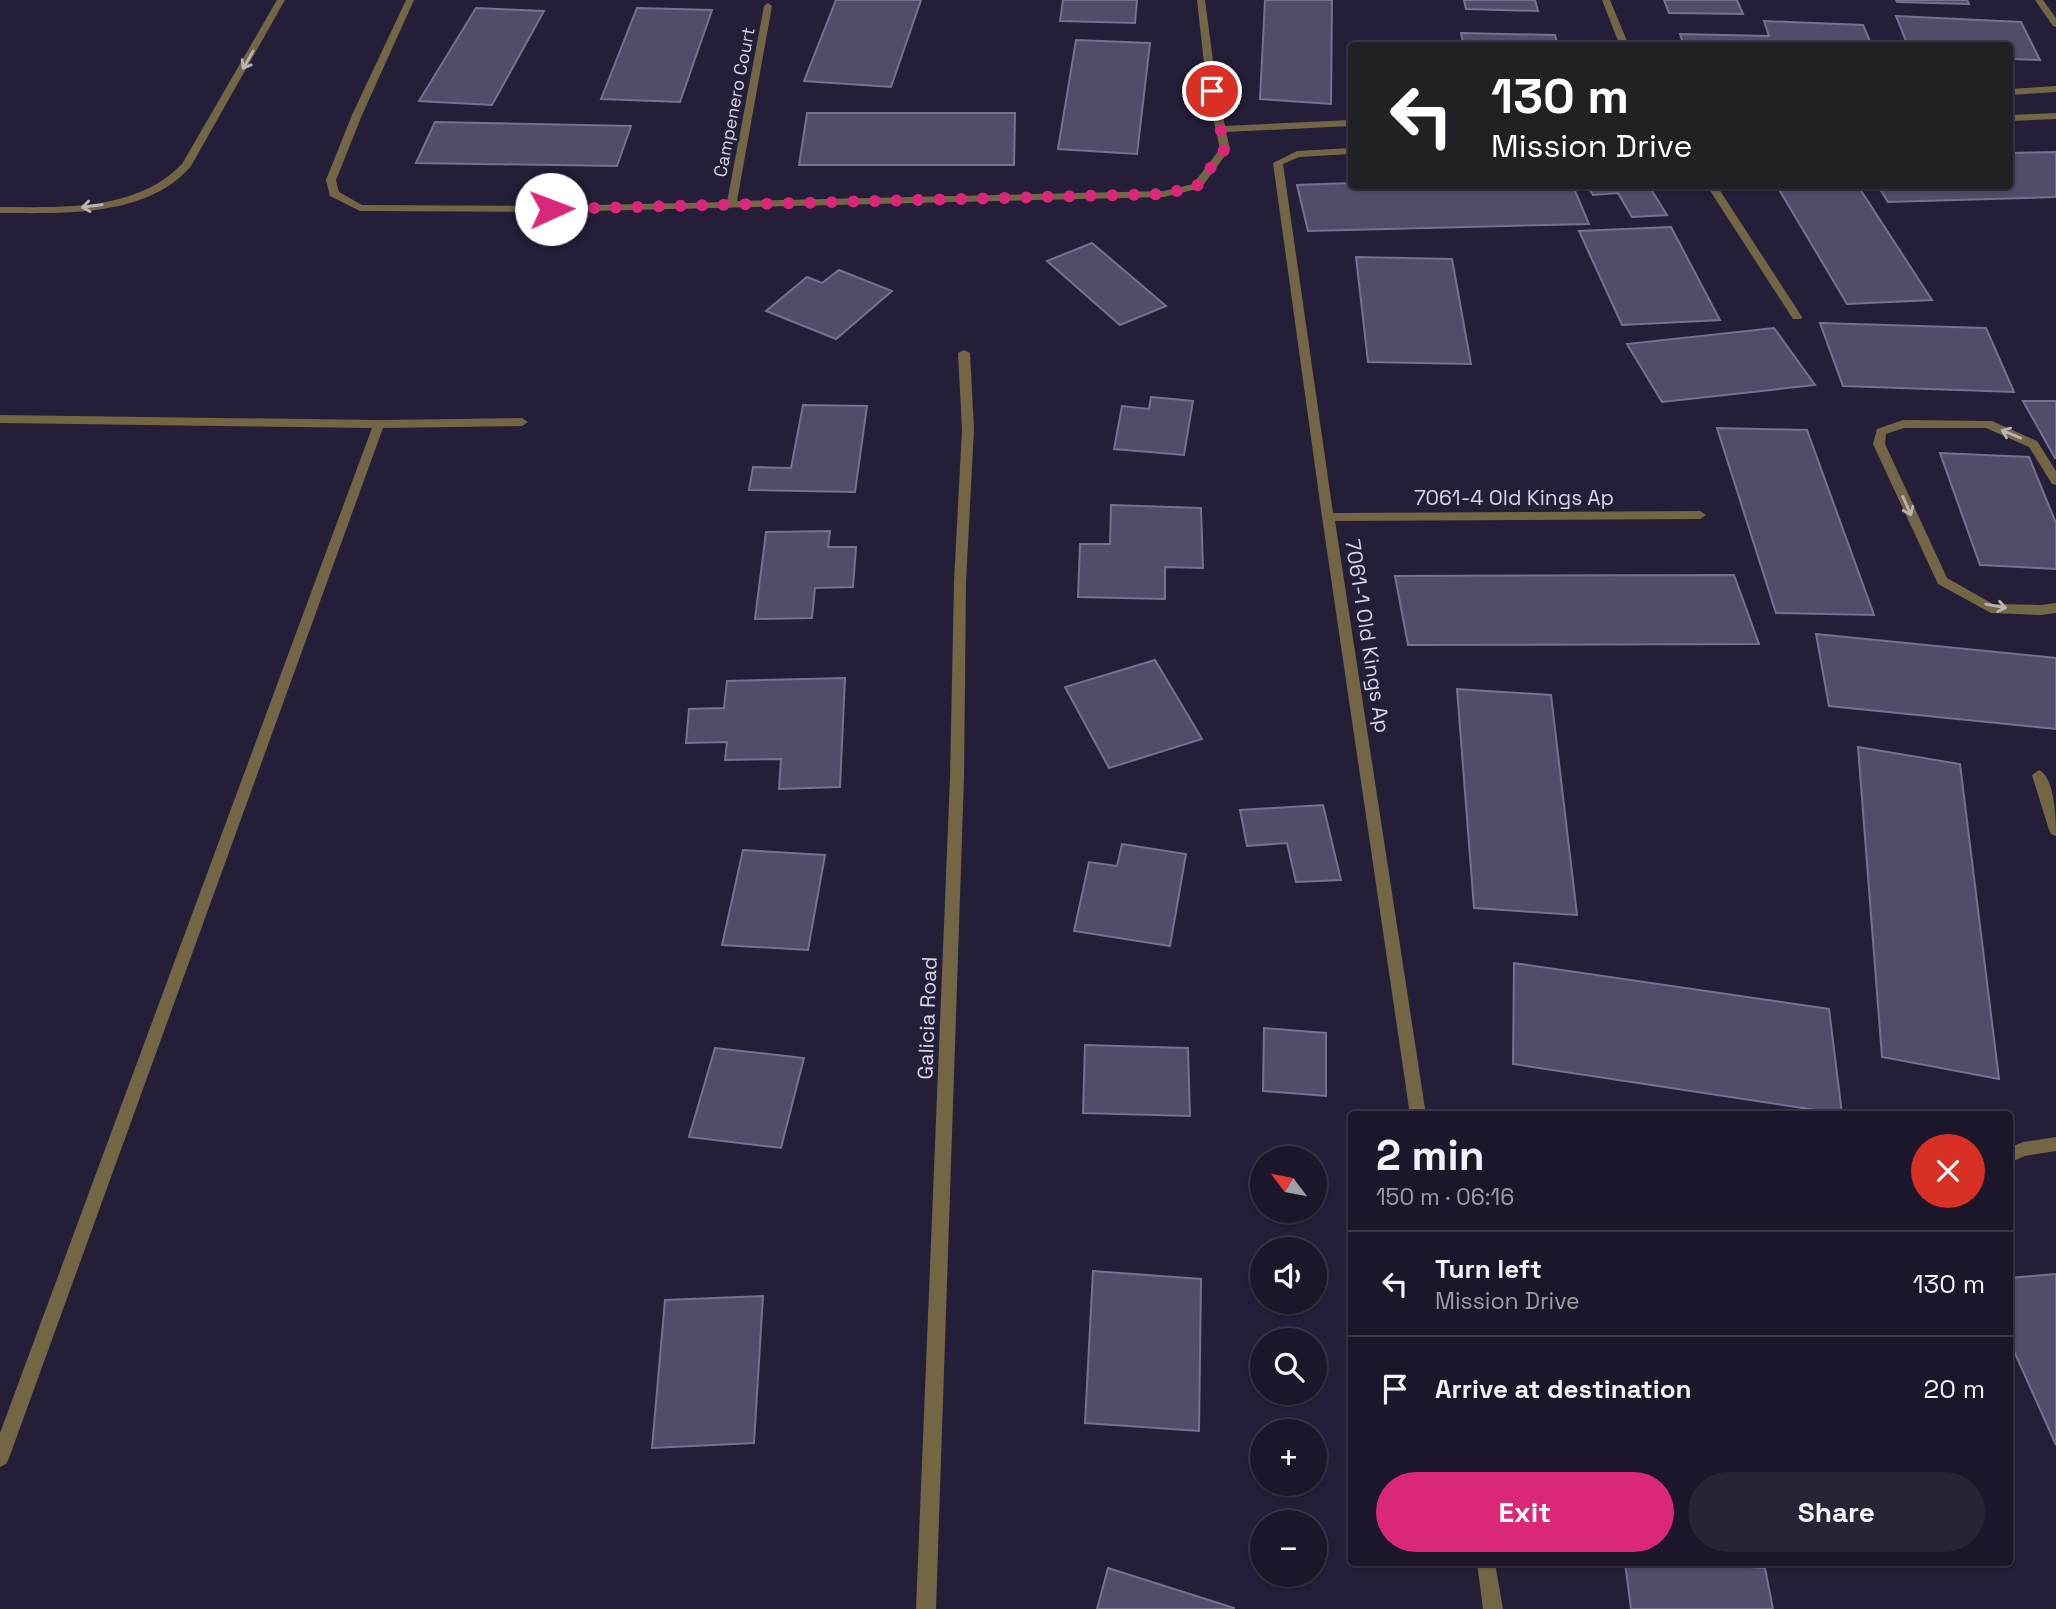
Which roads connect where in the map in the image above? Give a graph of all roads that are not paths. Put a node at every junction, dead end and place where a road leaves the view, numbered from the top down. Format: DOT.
graph roads {
  1 [pos="281,0"];
  2 [pos="410,0"];
  3 [pos="1202,0"];
  4 [pos="1606,0"];
  5 [pos="2039,0"];
  6 [pos="768,6"];
  7 [pos="2056,24"];
  8 [pos="1623,42"];
  9 [pos="2056,89"];
  10 [pos="2013,92"];
  11 [pos="2056,116"];
  12 [pos="2013,117"];
  13 [pos="1348,122"];
  14 [pos="1220,129"];
  15 [pos="1348,151"];
  16 [pos="1714,189"];
  17 [pos="731,205"];
  18 [pos="0,210"];
  19 [pos="1797,317"];
  20 [pos="964,353"];
  21 [pos="0,419"];
  22 [pos="522,422"];
  23 [pos="380,424"];
  24 [pos="2056,481"];
  25 [pos="1700,515"];
  26 [pos="1328,517"];
  27 [pos="2056,608"];
  28 [pos="2039,775"];
  29 [pos="2056,830"];
  30 [pos="1417,1111"];
  31 [pos="2056,1144"];
  32 [pos="2013,1154"];
  33 [pos="0,1458"];
  34 [pos="1486,1566"];
  35 [pos="926,1609"];
  36 [pos="1493,1609"];
  1 -- 18 [label="street, one-way"];
  2 -- 17 [label="street"];
  3 -- 14 [label="street"];
  4 -- 8 [label="street"];
  5 -- 7 [label="street"];
  6 -- 17 [label="street, Campenero Court"];
  9 -- 10 [label="street"];
  11 -- 12 [label="street"];
  13 -- 14 [label="street"];
  14 -- 17 [label="street"];
  15 -- 26 [label="street, 7061-1 Old Kings Ap"];
  16 -- 19 [label="street"];
  20 -- 35 [label="street, Galicia Road"];
  21 -- 23 [label="street"];
  22 -- 23 [label="street"];
  23 -- 33 [label="street"];
  24 -- 27 [label="street, one-way"];
  25 -- 26 [label="street, 7061-4 Old Kings Ap"];
  26 -- 30 [label="street, 7061-1 Old Kings Ap"];
  28 -- 29 [label="street"];
  31 -- 32 [label="street"];
  34 -- 36 [label="street"];
}
